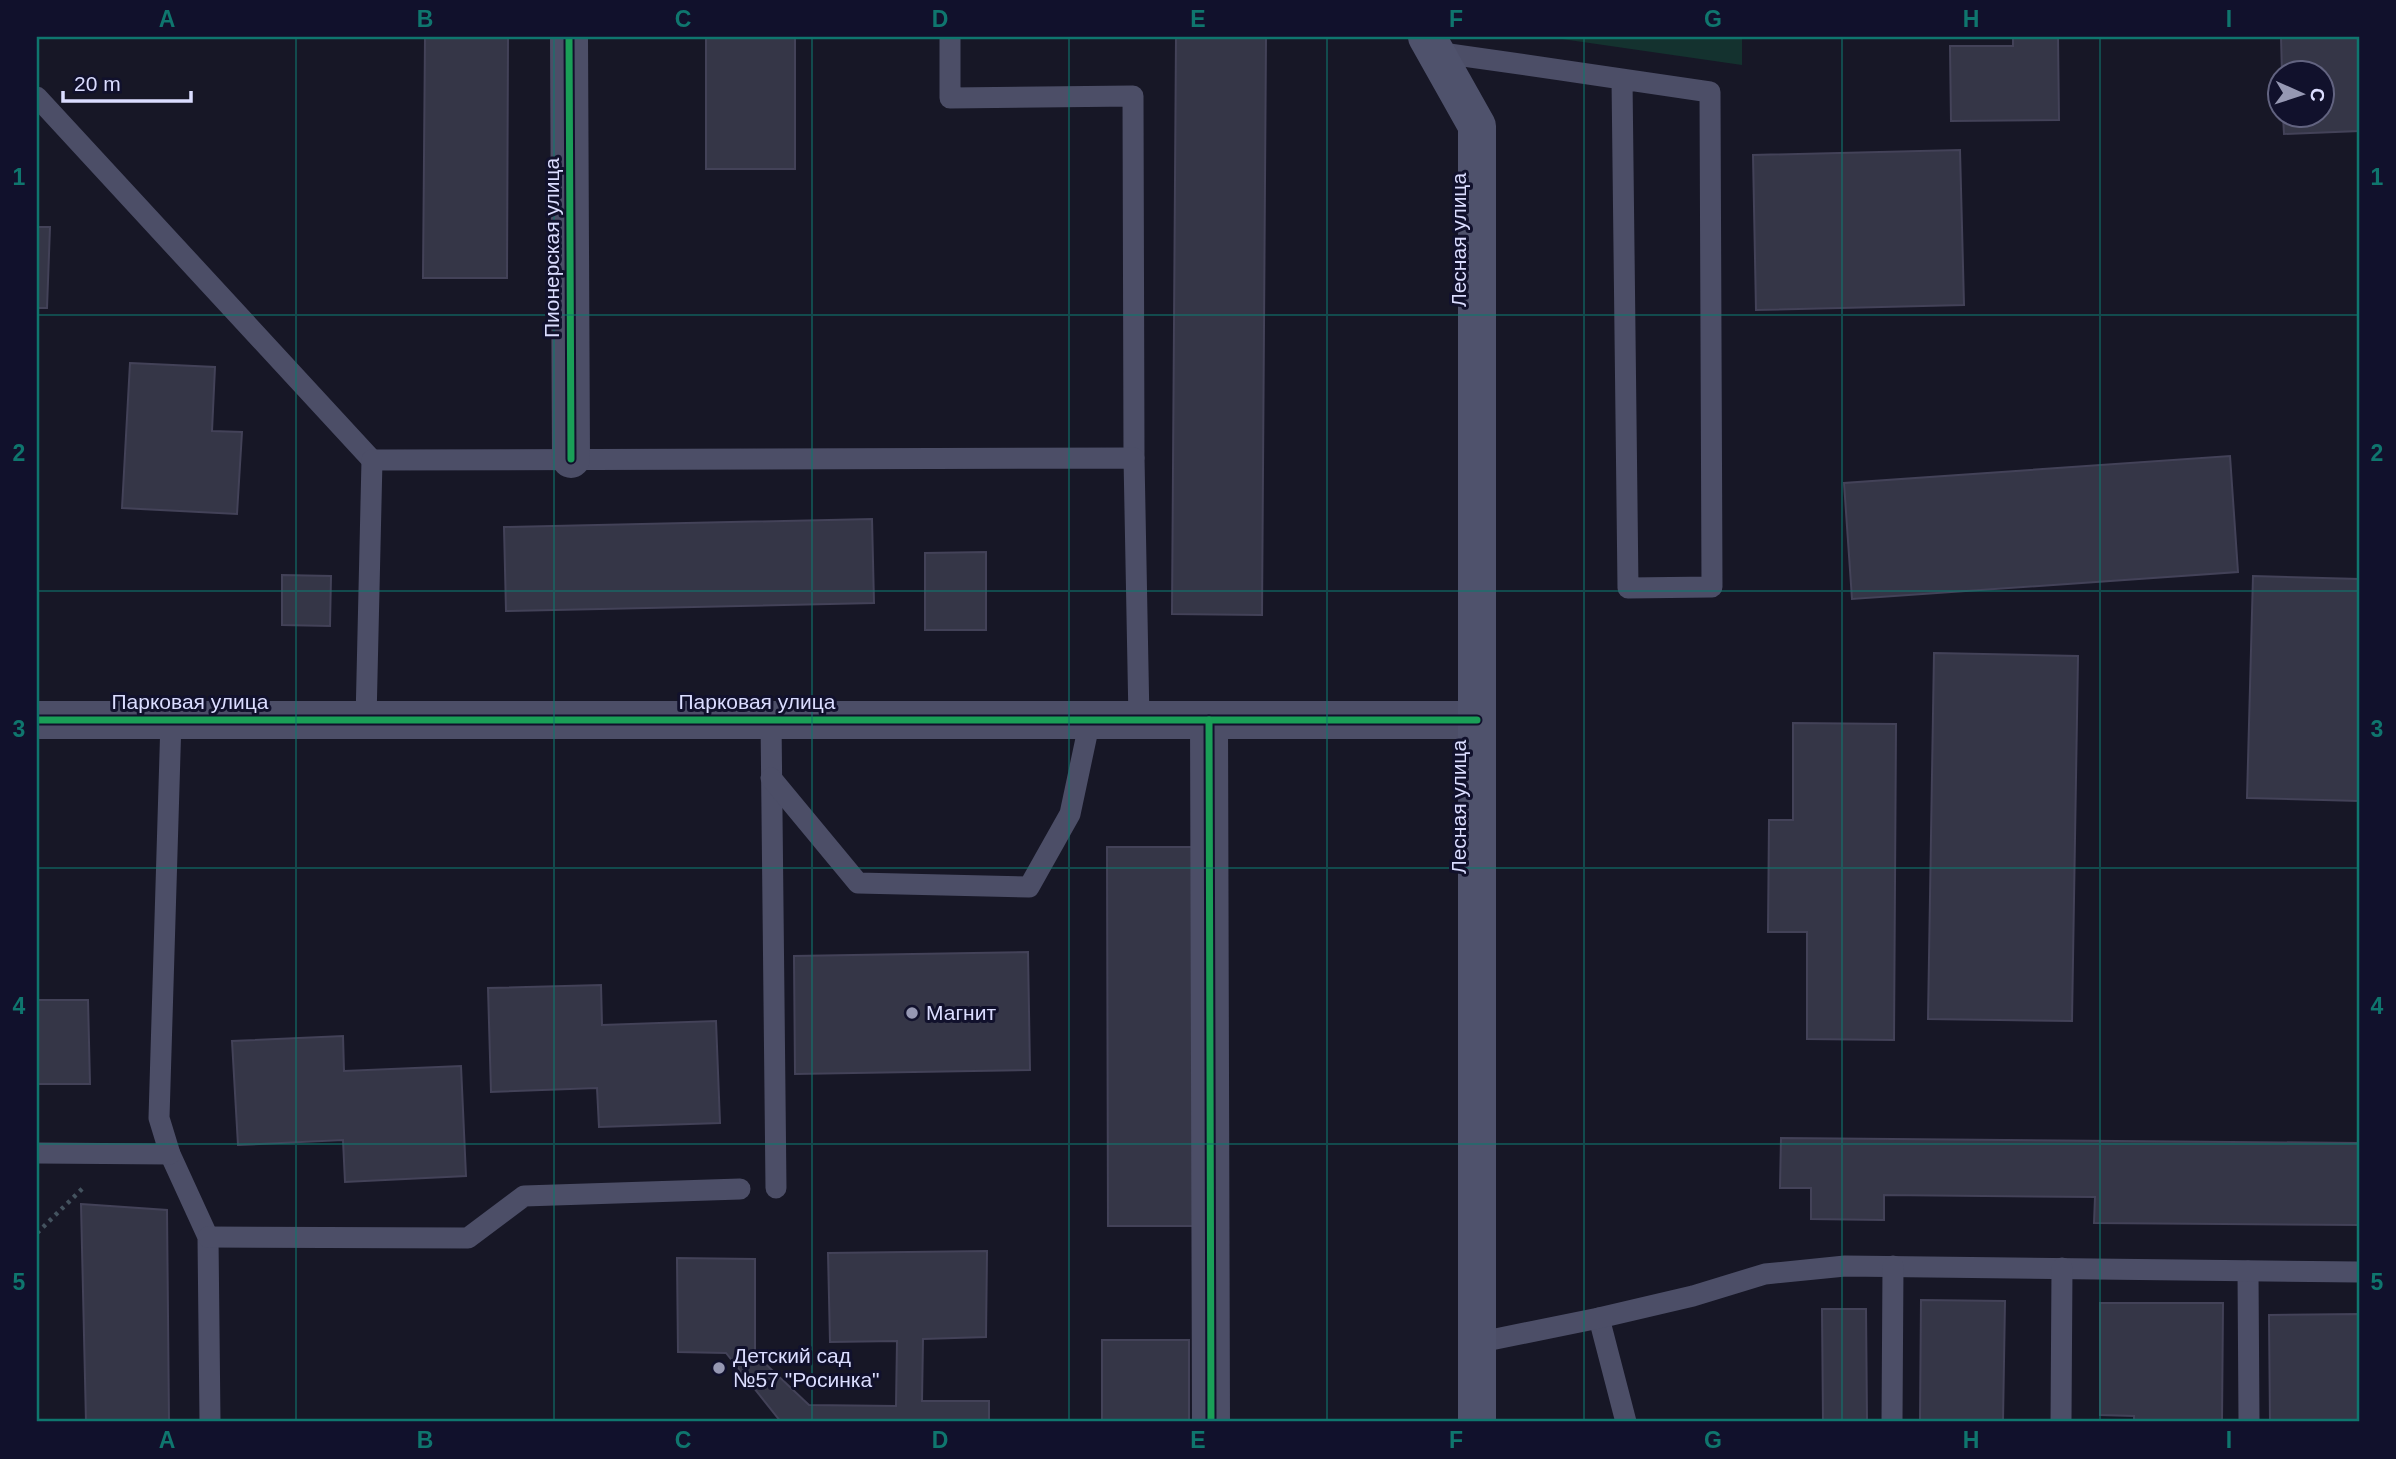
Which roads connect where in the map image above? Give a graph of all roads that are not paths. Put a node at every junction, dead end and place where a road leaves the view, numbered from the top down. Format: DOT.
graph roads {
  1 [pos="569,37"];
  2 [pos="950,37"];
  3 [pos="1431,44"];
  4 [pos="1622,79"];
  5 [pos="37,97"];
  6 [pos="1135,458"];
  7 [pos="571,459"];
  8 [pos="372,460"];
  9 [pos="37,720"];
  10 [pos="171,720"];
  11 [pos="366,720"];
  12 [pos="771,720"];
  13 [pos="1090,720"];
  14 [pos="1139,720"];
  15 [pos="1209,720"];
  16 [pos="1477,720"];
  17 [pos="771,778"];
  18 [pos="37,1153"];
  19 [pos="170,1154"];
  20 [pos="776,1188"];
  21 [pos="740,1189"];
  22 [pos="208,1237"];
  23 [pos="1893,1266"];
  24 [pos="2062,1268"];
  25 [pos="2248,1271"];
  26 [pos="2359,1272"];
  27 [pos="1599,1318"];
  28 [pos="1476,1343"];
  29 [pos="211,1422"];
  30 [pos="1211,1422"];
  31 [pos="1477,1422"];
  32 [pos="1626,1422"];
  33 [pos="1892,1422"];
  34 [pos="2061,1422"];
  35 [pos="2249,1422"];
  1 -- 7 [label="street, Пионерская улица"];
  2 -- 6 [label="lane"];
  3 -- 4 [label="lane"];
  3 -- 16 [label="main road, Лесная улица"];
  4 -- 4 [label="lane"];
  5 -- 8 [label="lane"];
  6 -- 7 [label="lane"];
  6 -- 14 [label="lane"];
  7 -- 8 [label="lane"];
  8 -- 11 [label="lane"];
  9 -- 10 [label="street, Парковая улица"];
  10 -- 11 [label="street, Парковая улица"];
  10 -- 19 [label="lane"];
  11 -- 12 [label="street, Парковая улица"];
  12 -- 13 [label="street, Парковая улица"];
  12 -- 17 [label="lane"];
  13 -- 14 [label="street, Парковая улица"];
  13 -- 17 [label="lane"];
  14 -- 15 [label="street, Парковая улица"];
  15 -- 16 [label="street, Парковая улица"];
  15 -- 30 [label="street"];
  16 -- 28 [label="main road, Лесная улица"];
  17 -- 20 [label="lane"];
  18 -- 19 [label="lane"];
  19 -- 22 [label="lane"];
  21 -- 22 [label="lane"];
  22 -- 29 [label="lane"];
  23 -- 24 [label="lane"];
  23 -- 27 [label="lane"];
  23 -- 33 [label="lane"];
  24 -- 25 [label="lane"];
  24 -- 34 [label="lane"];
  25 -- 26 [label="lane"];
  25 -- 35 [label="lane"];
  27 -- 28 [label="lane"];
  27 -- 32 [label="lane"];
  28 -- 31 [label="main road, Лесная улица"];
}
